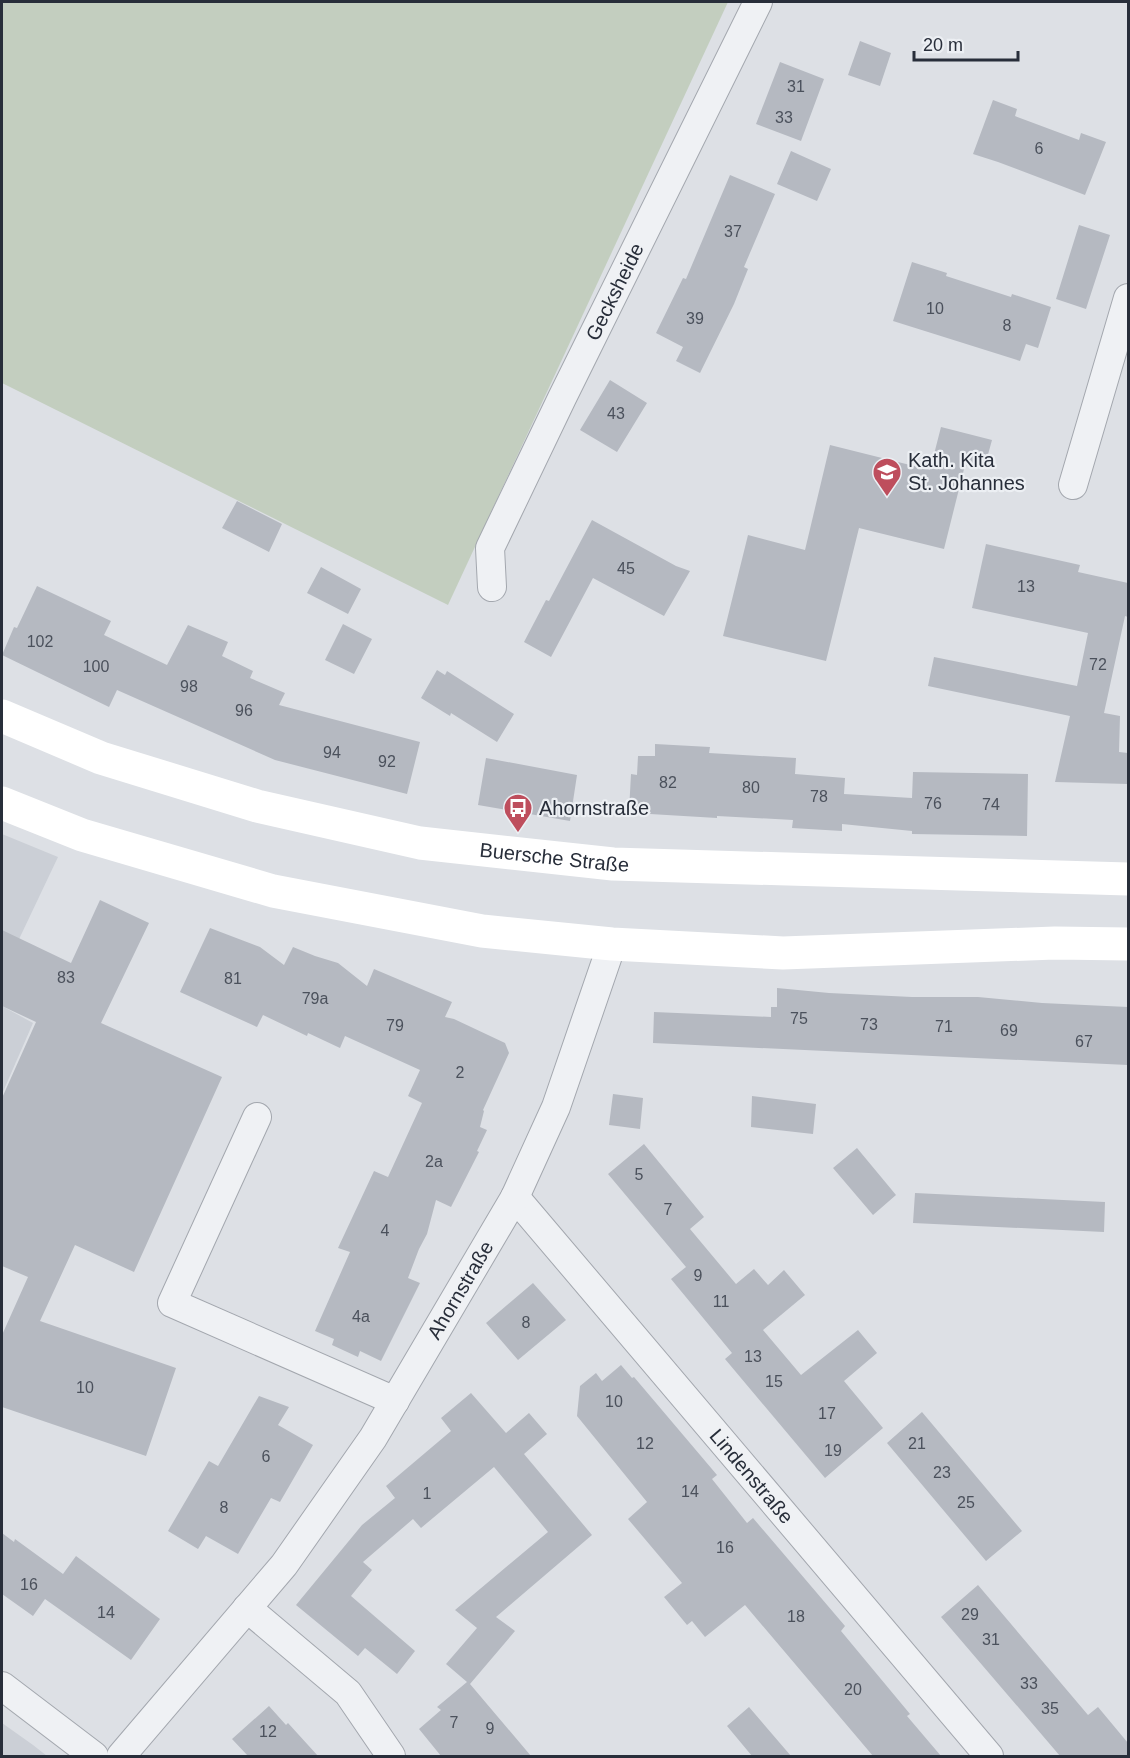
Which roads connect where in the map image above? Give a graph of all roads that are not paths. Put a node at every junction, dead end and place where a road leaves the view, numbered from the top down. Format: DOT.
graph roads {
  1 [pos="758,2"];
  2 [pos="1128,298"];
  3 [pos="1073,485"];
  4 [pos="492,587"];
  5 [pos="2,716"];
  6 [pos="2,803"];
  7 [pos="1128,879"];
  8 [pos="612,944"];
  9 [pos="1128,944"];
  10 [pos="257,1117"];
  11 [pos="515,1197"];
  12 [pos="395,1401"];
  13 [pos="247,1608"];
  14 [pos="2,1686"];
  15 [pos="94,1756"];
  16 [pos="121,1756"];
  17 [pos="391,1756"];
  18 [pos="989,1756"];
  1 -- 4 [label="street, Gecksheide"];
  2 -- 3 [label="street"];
  5 -- 7 [label="main road, Buersche Straße"];
  6 -- 8 [label="main road"];
  8 -- 9 [label="main road"];
  8 -- 11 [label="street, Ahornstraße"];
  10 -- 12 [label="street"];
  11 -- 12 [label="street, Ahornstraße"];
  11 -- 18 [label="street, Lindenstraße"];
  12 -- 13 [label="street, Ahornstraße"];
  13 -- 16 [label="street, Ahornstraße"];
  13 -- 17 [label="street"];
  14 -- 15 [label="street"];
}
